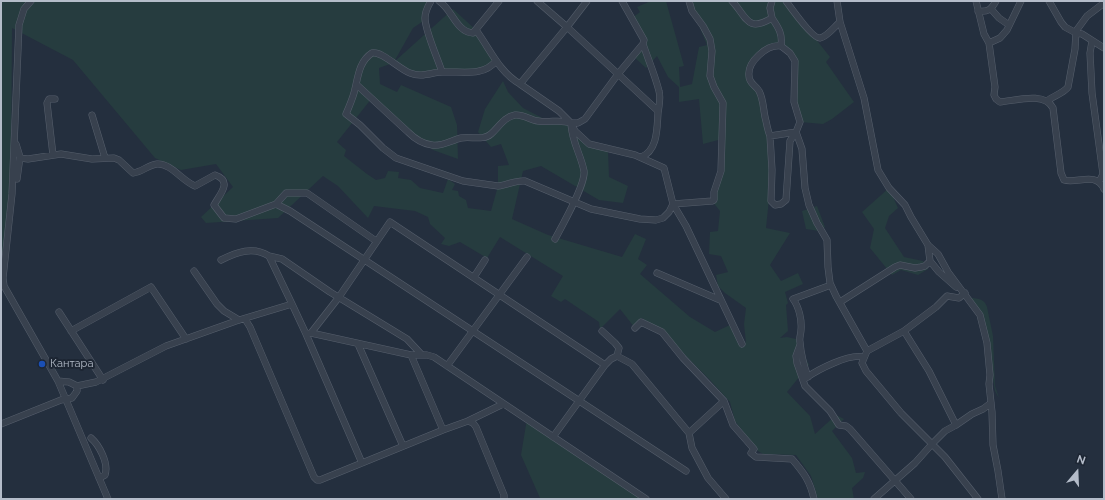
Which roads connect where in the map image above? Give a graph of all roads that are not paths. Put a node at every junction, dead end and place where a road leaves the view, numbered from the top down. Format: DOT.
graph roads {
  1 [pos="31,1"];
  2 [pos="431,1"];
  3 [pos="439,1"];
  4 [pos="499,1"];
  5 [pos="538,1"];
  6 [pos="587,1"];
  7 [pos="622,1"];
  8 [pos="689,1"];
  9 [pos="732,1"];
  10 [pos="772,1"];
  11 [pos="786,1"];
  12 [pos="837,1"];
  13 [pos="976,1"];
  14 [pos="996,1"];
  15 [pos="1021,1"];
  16 [pos="1049,1"];
  17 [pos="1104,3"];
  18 [pos="991,9"];
  19 [pos="978,11"];
  20 [pos="772,18"];
  21 [pos="840,22"];
  22 [pos="1009,25"];
  23 [pos="567,27"];
  24 [pos="476,30"];
  25 [pos="1076,33"];
  26 [pos="1092,41"];
  27 [pos="989,43"];
  28 [pos="643,44"];
  29 [pos="781,46"];
  30 [pos="1104,48"];
  31 [pos="496,61"];
  32 [pos="442,72"];
  33 [pos="618,74"];
  34 [pos="520,84"];
  35 [pos="356,85"];
  36 [pos="55,99"];
  37 [pos="1047,101"];
  38 [pos="658,111"];
  39 [pos="92,115"];
  40 [pos="571,123"];
  41 [pos="796,132"];
  42 [pos="770,136"];
  43 [pos="14,143"];
  44 [pos="53,155"];
  45 [pos="641,157"];
  46 [pos="20,158"];
  47 [pos="105,158"];
  48 [pos="1099,182"];
  49 [pos="13,184"];
  50 [pos="1104,188"];
  51 [pos="574,202"];
  52 [pos="276,204"];
  53 [pos="673,204"];
  54 [pos="555,239"];
  55 [pos="376,241"];
  56 [pos="928,245"];
  57 [pos="269,256"];
  58 [pos="527,257"];
  59 [pos="221,260"];
  60 [pos="364,260"];
  61 [pos="485,260"];
  62 [pos="930,261"];
  63 [pos="194,271"];
  64 [pos="657,273"];
  65 [pos="474,277"];
  66 [pos="831,286"];
  67 [pos="963,291"];
  68 [pos="500,296"];
  69 [pos="339,297"];
  70 [pos="720,300"];
  71 [pos="840,302"];
  72 [pos="292,304"];
  73 [pos="59,312"];
  74 [pos="242,320"];
  75 [pos="635,328"];
  76 [pos="71,331"];
  77 [pos="473,331"];
  78 [pos="602,331"];
  79 [pos="904,331"];
  80 [pos="308,334"];
  81 [pos="186,339"];
  82 [pos="358,344"];
  83 [pos="742,344"];
  84 [pos="800,345"];
  85 [pos="866,351"];
  86 [pos="421,354"];
  87 [pos="411,355"];
  88 [pos="617,356"];
  89 [pos="863,357"];
  90 [pos="447,366"];
  91 [pos="605,366"];
  92 [pos="808,377"];
  93 [pos="103,380"];
  94 [pos="58,381"];
  95 [pos="77,386"];
  96 [pos="805,386"];
  97 [pos="65,399"];
  98 [pos="580,401"];
  99 [pos="724,401"];
  100 [pos="991,403"];
  101 [pos="503,404"];
  102 [pos="468,421"];
  103 [pos="1,424"];
  104 [pos="956,425"];
  105 [pos="443,430"];
  106 [pos="689,433"];
  107 [pos="553,437"];
  108 [pos="91,438"];
  109 [pos="932,444"];
  110 [pos="403,446"];
  111 [pos="362,463"];
  112 [pos="686,471"];
  113 [pos="99,478"];
  114 [pos="895,481"];
  115 [pos="108,499"];
  116 [pos="504,499"];
  117 [pos="646,499"];
  118 [pos="726,499"];
  119 [pos="814,499"];
  120 [pos="874,499"];
  121 [pos="911,499"];
  122 [pos="978,499"];
  123 [pos="1002,499"];
  1 -- 43 [label="street"];
  2 -- 32 [label="street"];
  3 -- 24 [label="street"];
  4 -- 24 [label="street"];
  5 -- 23 [label="street"];
  6 -- 23 [label="street"];
  7 -- 28 [label="street"];
  8 -- 53 [label="street"];
  9 -- 20 [label="street"];
  10 -- 20 [label="street"];
  11 -- 21 [label="street"];
  12 -- 21 [label="street"];
  13 -- 19 [label="street"];
  14 -- 18 [label="street"];
  15 -- 22 [label="street"];
  16 -- 25 [label="street"];
  17 -- 25 [label="street"];
  18 -- 19 [label="street"];
  18 -- 22 [label="street"];
  19 -- 27 [label="street"];
  20 -- 29 [label="street"];
  21 -- 56 [label="street"];
  22 -- 27 [label="street"];
  23 -- 33 [label="street"];
  23 -- 34 [label="street"];
  24 -- 31 [label="street"];
  25 -- 26 [label="street"];
  25 -- 37 [label="street"];
  26 -- 30 [label="street"];
  26 -- 48 [label="street"];
  27 -- 37 [label="street"];
  28 -- 33 [label="street"];
  28 -- 38 [label="street"];
  29 -- 41 [label="street"];
  29 -- 42 [label="street"];
  31 -- 32 [label="street"];
  31 -- 34 [label="street"];
  32 -- 35 [label="street"];
  33 -- 38 [label="street"];
  33 -- 40 [label="street"];
  34 -- 40 [label="street"];
  35 -- 40 [label="street"];
  35 -- 51 [label="street"];
  36 -- 44 [label="street"];
  37 -- 48 [label="street"];
  38 -- 45 [label="street"];
  39 -- 47 [label="street"];
  40 -- 45 [label="street"];
  40 -- 51 [label="street"];
  41 -- 42 [label="street"];
  41 -- 42 [label="street"];
  41 -- 66 [label="street"];
  43 -- 46 [label="street"];
  43 -- 49 [label="street"];
  44 -- 46 [label="street"];
  44 -- 47 [label="street"];
  45 -- 53 [label="street"];
  46 -- 49 [label="street"];
  47 -- 52 [label="street"];
  48 -- 50 [label="street"];
  49 -- 94 [label="street"];
  51 -- 53 [label="street"];
  51 -- 54 [label="street"];
  52 -- 55 [label="street"];
  52 -- 60 [label="street"];
  53 -- 70 [label="street"];
  55 -- 60 [label="street"];
  55 -- 65 [label="street"];
  56 -- 62 [label="street"];
  56 -- 67 [label="street"];
  57 -- 59 [label="street"];
  57 -- 69 [label="street"];
  57 -- 72 [label="street"];
  58 -- 68 [label="street"];
  60 -- 69 [label="street"];
  60 -- 77 [label="street"];
  61 -- 65 [label="street"];
  62 -- 67 [label="street"];
  62 -- 71 [label="street"];
  63 -- 74 [label="street"];
  64 -- 70 [label="street"];
  65 -- 68 [label="street"];
  66 -- 71 [label="street"];
  66 -- 84 [label="street"];
  67 -- 79 [label="street"];
  67 -- 100 [label="street"];
  68 -- 77 [label="street"];
  68 -- 91 [label="street"];
  69 -- 80 [label="street"];
  69 -- 86 [label="street"];
  70 -- 83 [label="street"];
  71 -- 85 [label="street"];
  72 -- 74 [label="street"];
  72 -- 80 [label="street"];
  73 -- 76 [label="street"];
  74 -- 81 [label="street"];
  74 -- 111 [label="street"];
  75 -- 99 [label="street"];
  76 -- 81 [label="street"];
  76 -- 93 [label="street"];
  77 -- 90 [label="street"];
  77 -- 98 [label="street"];
  78 -- 88 [label="street"];
  79 -- 85 [label="street"];
  79 -- 104 [label="street"];
  80 -- 82 [label="street"];
  80 -- 111 [label="street"];
  81 -- 93 [label="street"];
  82 -- 87 [label="street"];
  82 -- 110 [label="street"];
  84 -- 92 [label="street"];
  84 -- 96 [label="street"];
  85 -- 89 [label="street"];
  86 -- 87 [label="street"];
  86 -- 90 [label="street"];
  87 -- 105 [label="street"];
  88 -- 91 [label="street"];
  88 -- 106 [label="street"];
  89 -- 92 [label="street"];
  89 -- 109 [label="street"];
  90 -- 101 [label="street"];
  91 -- 98 [label="street"];
  92 -- 96 [label="street"];
  93 -- 95 [label="street"];
  94 -- 95 [label="street"];
  94 -- 97 [label="street"];
  95 -- 97 [label="street"];
  96 -- 114 [label="street"];
  97 -- 103 [label="street"];
  97 -- 113 [label="street"];
  98 -- 107 [label="street"];
  98 -- 112 [label="street"];
  99 -- 106 [label="street"];
  99 -- 119 [label="street"];
  100 -- 104 [label="street"];
  100 -- 123 [label="street"];
  101 -- 102 [label="street"];
  101 -- 107 [label="street"];
  102 -- 105 [label="street"];
  102 -- 116 [label="street"];
  104 -- 109 [label="street"];
  105 -- 110 [label="street"];
  106 -- 118 [label="street"];
  107 -- 117 [label="street"];
  108 -- 113 [label="street"];
  109 -- 114 [label="street"];
  109 -- 122 [label="street"];
  110 -- 111 [label="street"];
  113 -- 115 [label="street"];
  114 -- 120 [label="street"];
  114 -- 121 [label="street"];
}
